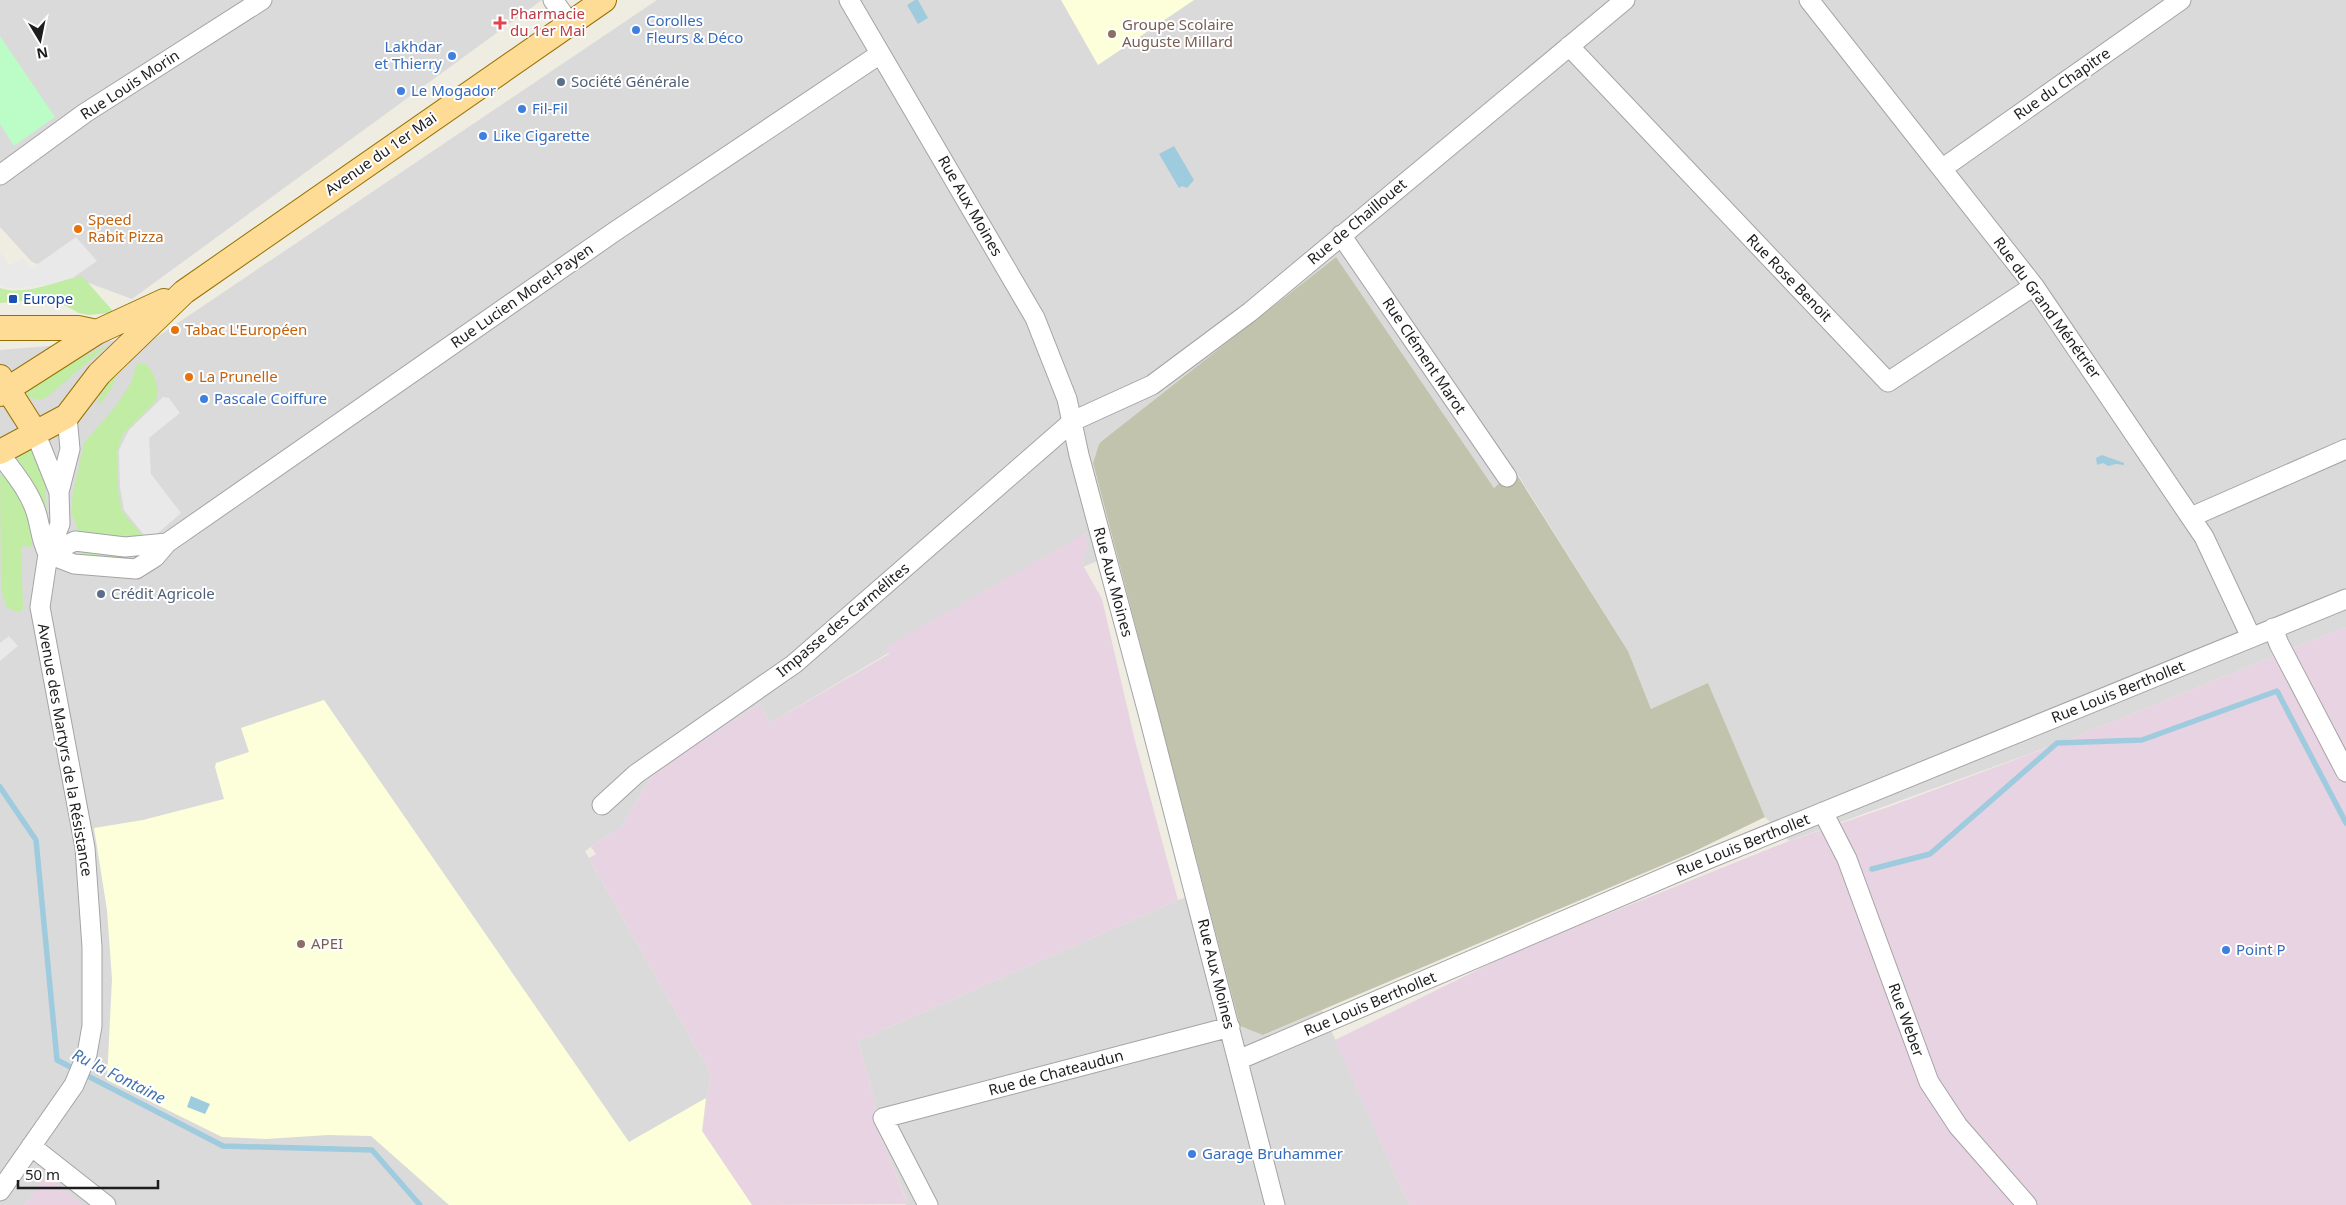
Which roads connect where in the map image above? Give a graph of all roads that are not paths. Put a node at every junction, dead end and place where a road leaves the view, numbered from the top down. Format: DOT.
graph roads {
  1 [pos="262,0"];
  2 [pos="553,0"];
  3 [pos="604,0"];
  4 [pos="849,0"];
  5 [pos="1625,0"];
  6 [pos="1809,0"];
  7 [pos="2181,0"];
  8 [pos="568,22"];
  9 [pos="1569,46"];
  10 [pos="880,54"];
  11 [pos="1943,168"];
  12 [pos="0,175"];
  13 [pos="1342,234"];
  14 [pos="2034,286"];
  15 [pos="184,292"];
  16 [pos="0,328"];
  17 [pos="97,332"];
  18 [pos="2,392"];
  19 [pos="67,416"];
  20 [pos="1073,421"];
  21 [pos="35,432"];
  22 [pos="2346,449"];
  23 [pos="0,453"];
  24 [pos="1507,477"];
  25 [pos="58,492"];
  26 [pos="2191,517"];
  27 [pos="48,554"];
  28 [pos="2346,599"];
  29 [pos="2273,628"];
  30 [pos="2251,637"];
  31 [pos="2346,772"];
  32 [pos="602,804"];
  33 [pos="1823,812"];
  34 [pos="1230,1027"];
  35 [pos="1238,1060"];
  36 [pos="31,1146"];
  37 [pos="0,1192"];
  38 [pos="1272,1204"];
  39 [pos="106,1205"];
  40 [pos="928,1205"];
  41 [pos="2028,1205"];
  1 -- 12 [label="street, Rue Louis Morin"];
  2 -- 8 [label="street"];
  3 -- 8 [label="main road, Avenue du 1er Mai"];
  4 -- 10 [label="street, Rue Aux Moines"];
  5 -- 9 [label="street, Rue de Chaillouet"];
  6 -- 11 [label="street, Rue du Grand Ménétrier"];
  7 -- 11 [label="street, Rue du Chapitre"];
  8 -- 15 [label="main road, Avenue du 1er Mai"];
  9 -- 13 [label="street, Rue de Chaillouet"];
  9 -- 14 [label="street, Rue Rose Benoit"];
  10 -- 20 [label="street, Rue Aux Moines"];
  10 -- 27 [label="street, Rue Lucien Morel-Payen"];
  11 -- 14 [label="street, Rue du Grand Ménétrier"];
  13 -- 20 [label="street, Rue de Chaillouet"];
  13 -- 24 [label="street, Rue Clément Marot"];
  14 -- 26 [label="street, Rue du Grand Ménétrier"];
  15 -- 17 [label="main road, Avenue du 1er Mai"];
  15 -- 19 [label="main road, Avenue du 1er Mai"];
  16 -- 17 [label="main road"];
  17 -- 18 [label="main road, Avenue du 1er Mai"];
  18 -- 21 [label="main road"];
  19 -- 21 [label="main road"];
  19 -- 25 [label="street, Avenue des Martyrs de la Résistance"];
  20 -- 32 [label="street, Impasse des Carmélites"];
  20 -- 34 [label="street, Rue Aux Moines"];
  21 -- 23 [label="main road"];
  21 -- 25 [label="street, Avenue des Martyrs de la Résistance"];
  22 -- 26 [label="street"];
  23 -- 27 [label="street"];
  25 -- 27 [label="street, Avenue des Martyrs de la Résistance"];
  26 -- 30 [label="street, Rue du Grand Ménétrier"];
  27 -- 36 [label="street, Avenue des Martyrs de la Résistance"];
  28 -- 29 [label="street, Rue Louis Berthollet"];
  29 -- 30 [label="street, Rue Louis Berthollet"];
  29 -- 31 [label="street"];
  30 -- 33 [label="street, Rue Louis Berthollet"];
  33 -- 35 [label="street, Rue Louis Berthollet"];
  33 -- 41 [label="street, Rue Weber"];
  34 -- 35 [label="street, Rue Aux Moines"];
  34 -- 40 [label="street, Rue de Chateaudun"];
  35 -- 38 [label="street, Rue Aux Moines"];
  36 -- 37 [label="street, Avenue des Martyrs de la Résistance"];
  36 -- 39 [label="street"];
}
